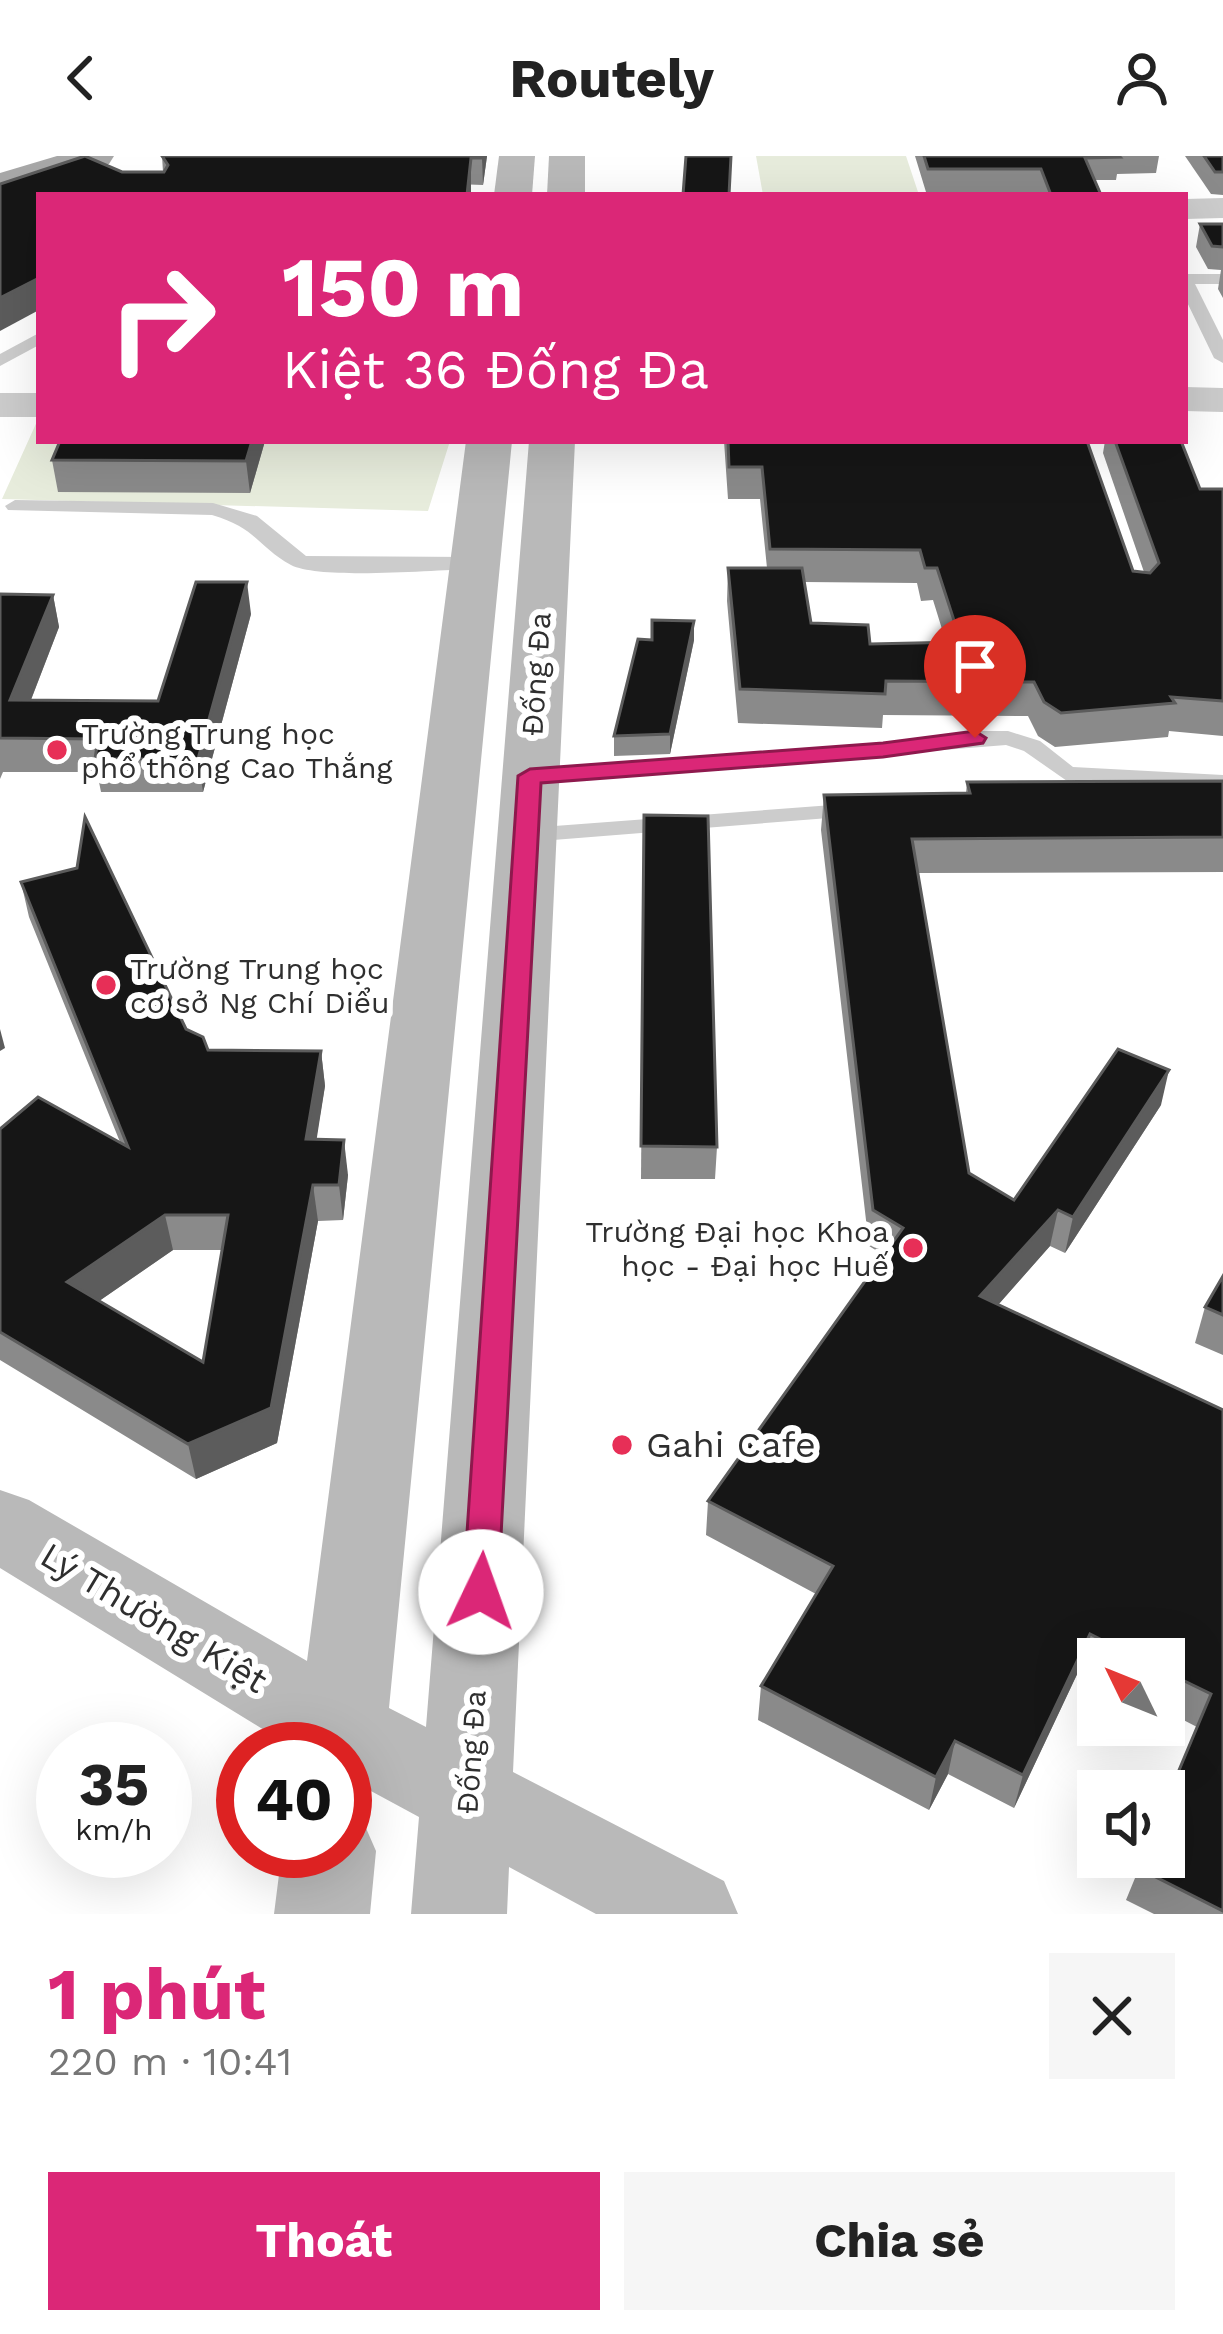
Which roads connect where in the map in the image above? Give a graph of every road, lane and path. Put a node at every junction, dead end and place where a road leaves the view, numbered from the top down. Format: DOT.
graph roads {
  1 [pos="14,156"];
  2 [pos="518,156"];
  3 [pos="567,156"];
  4 [pos="0,160"];
  5 [pos="96,165"];
  6 [pos="0,185"];
  7 [pos="513,192"];
  8 [pos="566,192"];
  9 [pos="1223,208"];
  10 [pos="1188,209"];
  11 [pos="1223,279"];
  12 [pos="1188,280"];
  13 [pos="1188,286"];
  14 [pos="36,340"];
  15 [pos="1223,358"];
  16 [pos="0,361"];
  17 [pos="1188,399"];
  18 [pos="1223,400"];
  19 [pos="36,404"];
  20 [pos="0,405"];
  21 [pos="489,444"];
  22 [pos="552,444"];
  23 [pos="15,506"];
  24 [pos="472,562"];
  25 [pos="1223,782"];
  26 [pos="529,806"];
  27 [pos="883,807"];
  28 [pos="0,1525"];
  29 [pos="314,1722"];
  30 [pos="343,1722"];
  31 [pos="372,1753"];
  32 [pos="469,1796"];
  33 [pos="325,1878"];
  34 [pos="322,1914"];
  35 [pos="459,1914"];
  36 [pos="690,1914"];
  1 -- 4 [label="main road"];
  2 -- 7 [label="street"];
  3 -- 8 [label="street"];
  5 -- 6 [label="main road"];
  9 -- 10 [label="street"];
  11 -- 12 [label="lane"];
  13 -- 15 [label="lane"];
  14 -- 16 [label="lane"];
  17 -- 18 [label="street"];
  19 -- 20 [label="street"];
  21 -- 24 [label="street"];
  22 -- 26 [label="street, Đống Đa"];
  23 -- 24 [label="lane"];
  24 -- 30 [label="street"];
  25 -- 26 [label="lane"];
  26 -- 27 [label="lane"];
  26 -- 32 [label="street, Đống Đa"];
  28 -- 29 [label="street, Lý Thường Kiệt"];
  31 -- 32 [label="street, Lý Thường Kiệt"];
  32 -- 35 [label="street, Đống Đa"];
  32 -- 36 [label="street, Lý Thường Kiệt"];
  33 -- 34 [label="street"];
}
